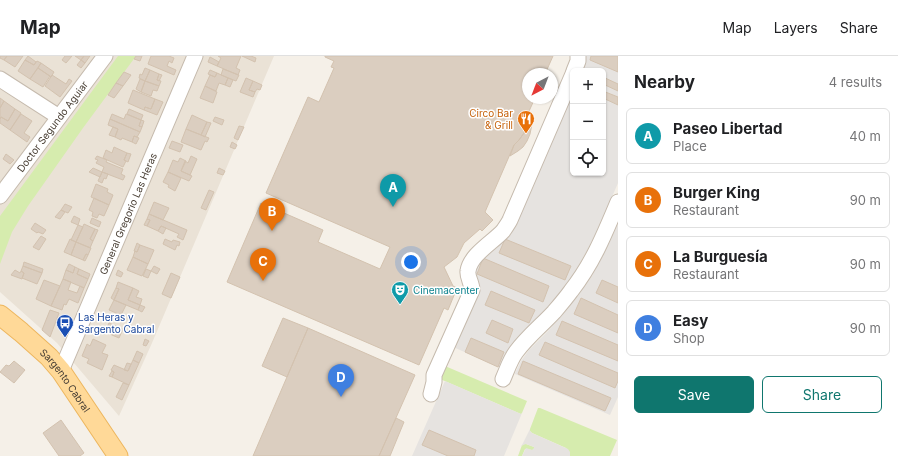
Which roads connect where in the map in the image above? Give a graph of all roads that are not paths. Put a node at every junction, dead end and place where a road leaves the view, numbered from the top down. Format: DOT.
graph roads {
  1 [pos="105,56"];
  2 [pos="195,56"];
  3 [pos="578,56"];
  4 [pos="575,68"];
  5 [pos="0,78"];
  6 [pos="570,81"];
  7 [pos="59,117"];
  8 [pos="0,196"];
  9 [pos="618,202"];
  10 [pos="0,315"];
  11 [pos="61,370"];
  12 [pos="503,379"];
  13 [pos="431,394"];
  14 [pos="118,456"];
  1 -- 7 [label="street, Doctor Segundo Aguiar"];
  2 -- 11 [label="street, General Gregorio Las Heras"];
  3 -- 4 [label="street"];
  5 -- 7 [label="street"];
  6 -- 13 [label="street"];
  7 -- 8 [label="street, Doctor Segundo Aguiar"];
  9 -- 12 [label="street"];
  10 -- 11 [label="main road, Sargento Cabral"];
  11 -- 14 [label="main road, Sargento Cabral"];
}
